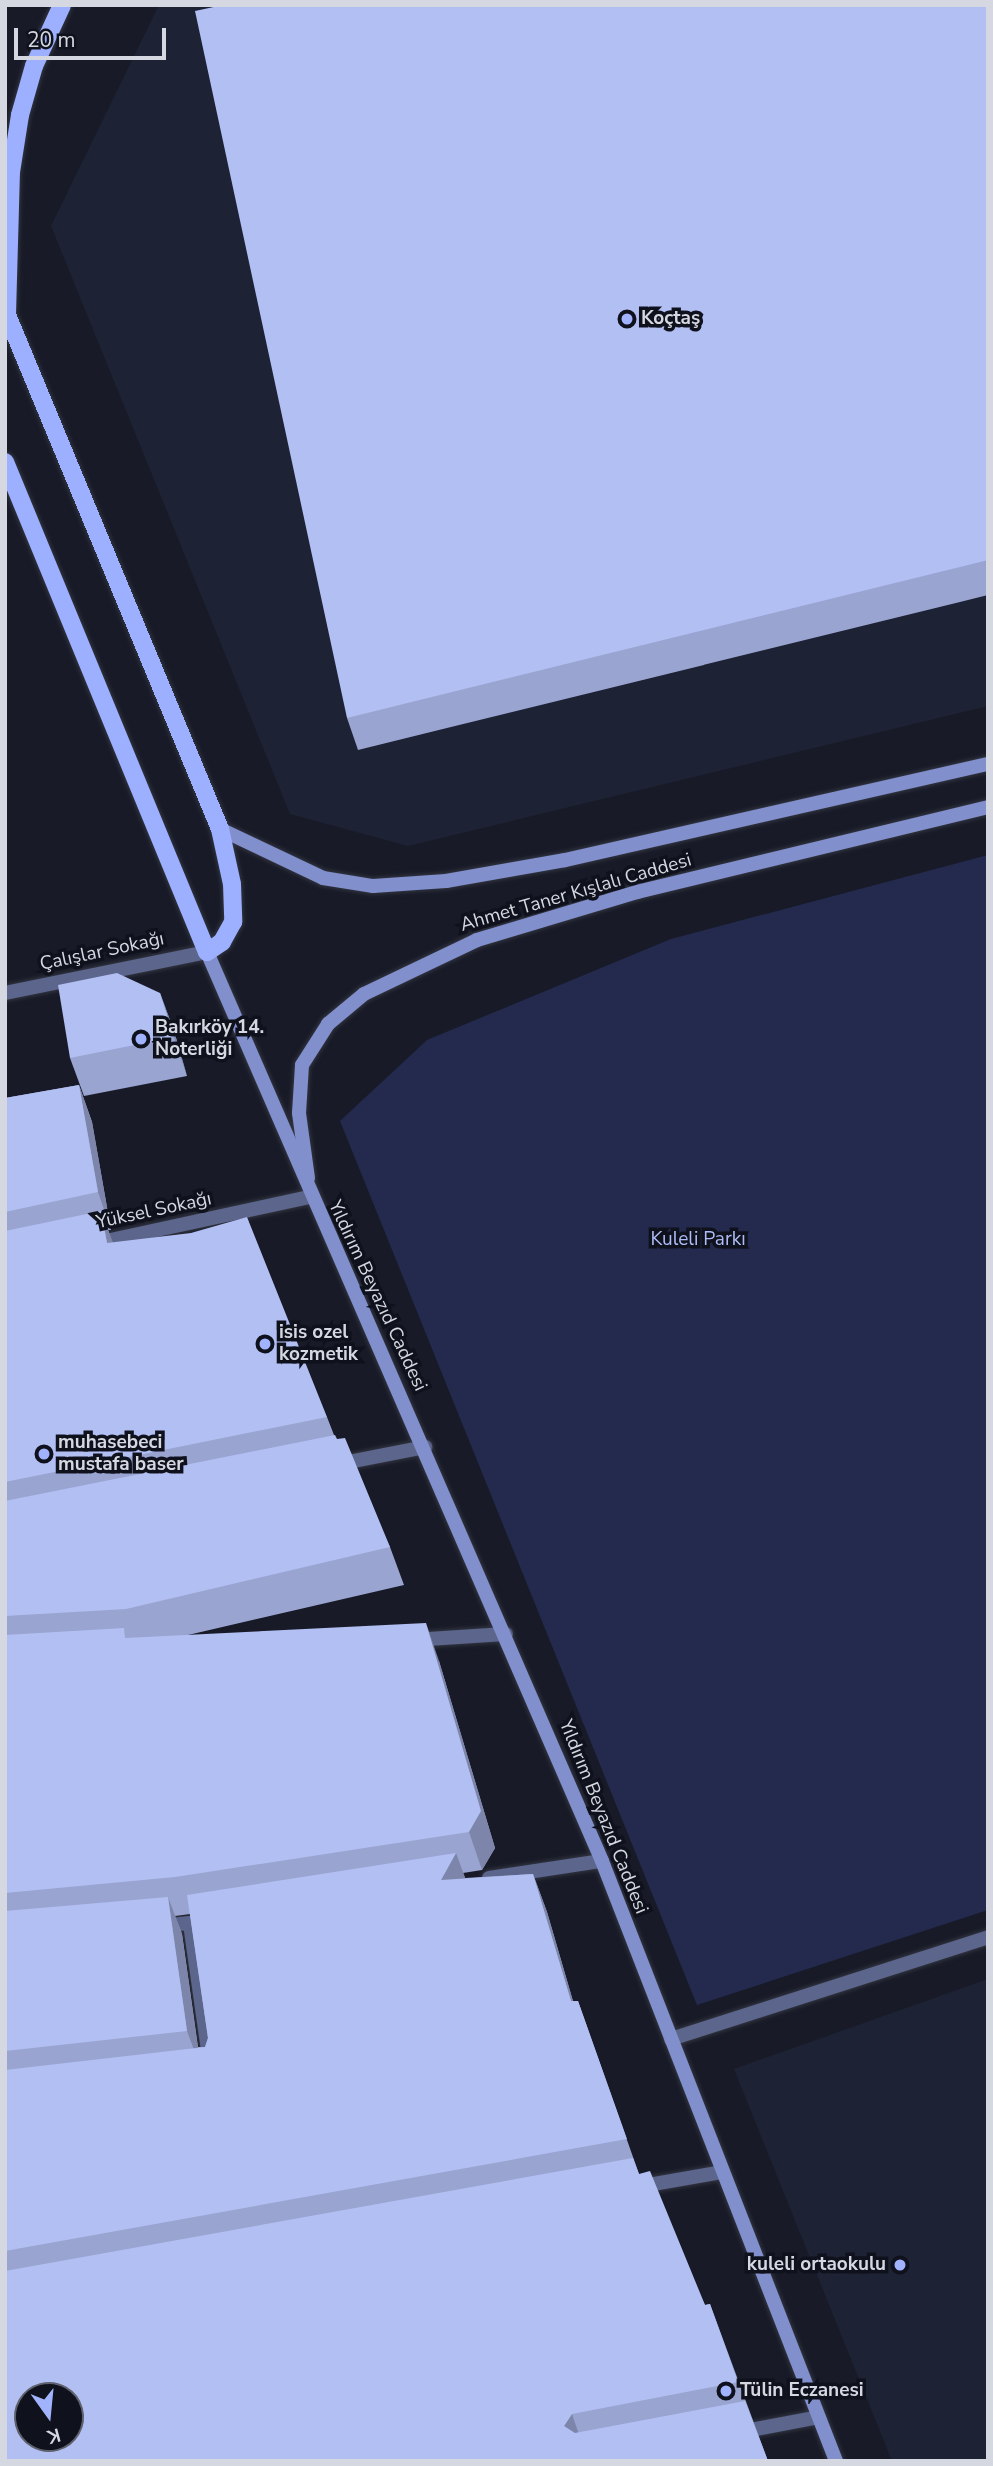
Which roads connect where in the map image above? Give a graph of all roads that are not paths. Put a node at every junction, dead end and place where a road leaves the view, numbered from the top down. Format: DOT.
graph roads {
  1 [pos="62,5"];
  2 [pos="6,312"];
  3 [pos="5,462"];
  4 [pos="988,764"];
  5 [pos="988,807"];
  6 [pos="220,829"];
  7 [pos="207,952"];
  8 [pos="5,993"];
  9 [pos="310,1197"];
  10 [pos="72,1248"];
  11 [pos="425,1447"];
  12 [pos="317,1469"];
  13 [pos="506,1634"];
  14 [pos="395,1641"];
  15 [pos="602,1861"];
  16 [pos="478,1880"];
  17 [pos="231,1917"];
  18 [pos="190,1924"];
  19 [pos="137,1928"];
  20 [pos="988,1937"];
  21 [pos="671,2039"];
  22 [pos="212,2077"];
  23 [pos="722,2172"];
  24 [pos="627,2189"];
  25 [pos="819,2417"];
  26 [pos="723,2435"];
  27 [pos="836,2461"];
  1 -- 2 [label="main road"];
  2 -- 6 [label="main road"];
  3 -- 7 [label="main road"];
  4 -- 6 [label="main road, Ahmet Taner Kışlalı Caddesi"];
  5 -- 9 [label="main road, Ahmet Taner Kışlalı Caddesi"];
  6 -- 7 [label="main road"];
  7 -- 8 [label="street, Çalışlar Sokağı"];
  7 -- 9 [label="main road, Yıldırım Beyazıd Caddesi"];
  9 -- 10 [label="street, Yüksel Sokağı"];
  9 -- 11 [label="main road, Yıldırım Beyazıd Caddesi"];
  11 -- 12 [label="street"];
  11 -- 13 [label="main road, Yıldırım Beyazıd Caddesi"];
  13 -- 14 [label="street"];
  13 -- 15 [label="main road, Yıldırım Beyazıd Caddesi"];
  15 -- 16 [label="street"];
  15 -- 21 [label="main road, Yıldırım Beyazıd Caddesi"];
  17 -- 18 [label="street"];
  18 -- 19 [label="street"];
  18 -- 22 [label="street"];
  20 -- 21 [label="street"];
  21 -- 23 [label="main road, Yıldırım Beyazıd Caddesi"];
  23 -- 24 [label="street"];
  23 -- 25 [label="main road, Yıldırım Beyazıd Caddesi"];
  25 -- 26 [label="street"];
  25 -- 27 [label="main road, Yıldırım Beyazıd Caddesi"];
}
